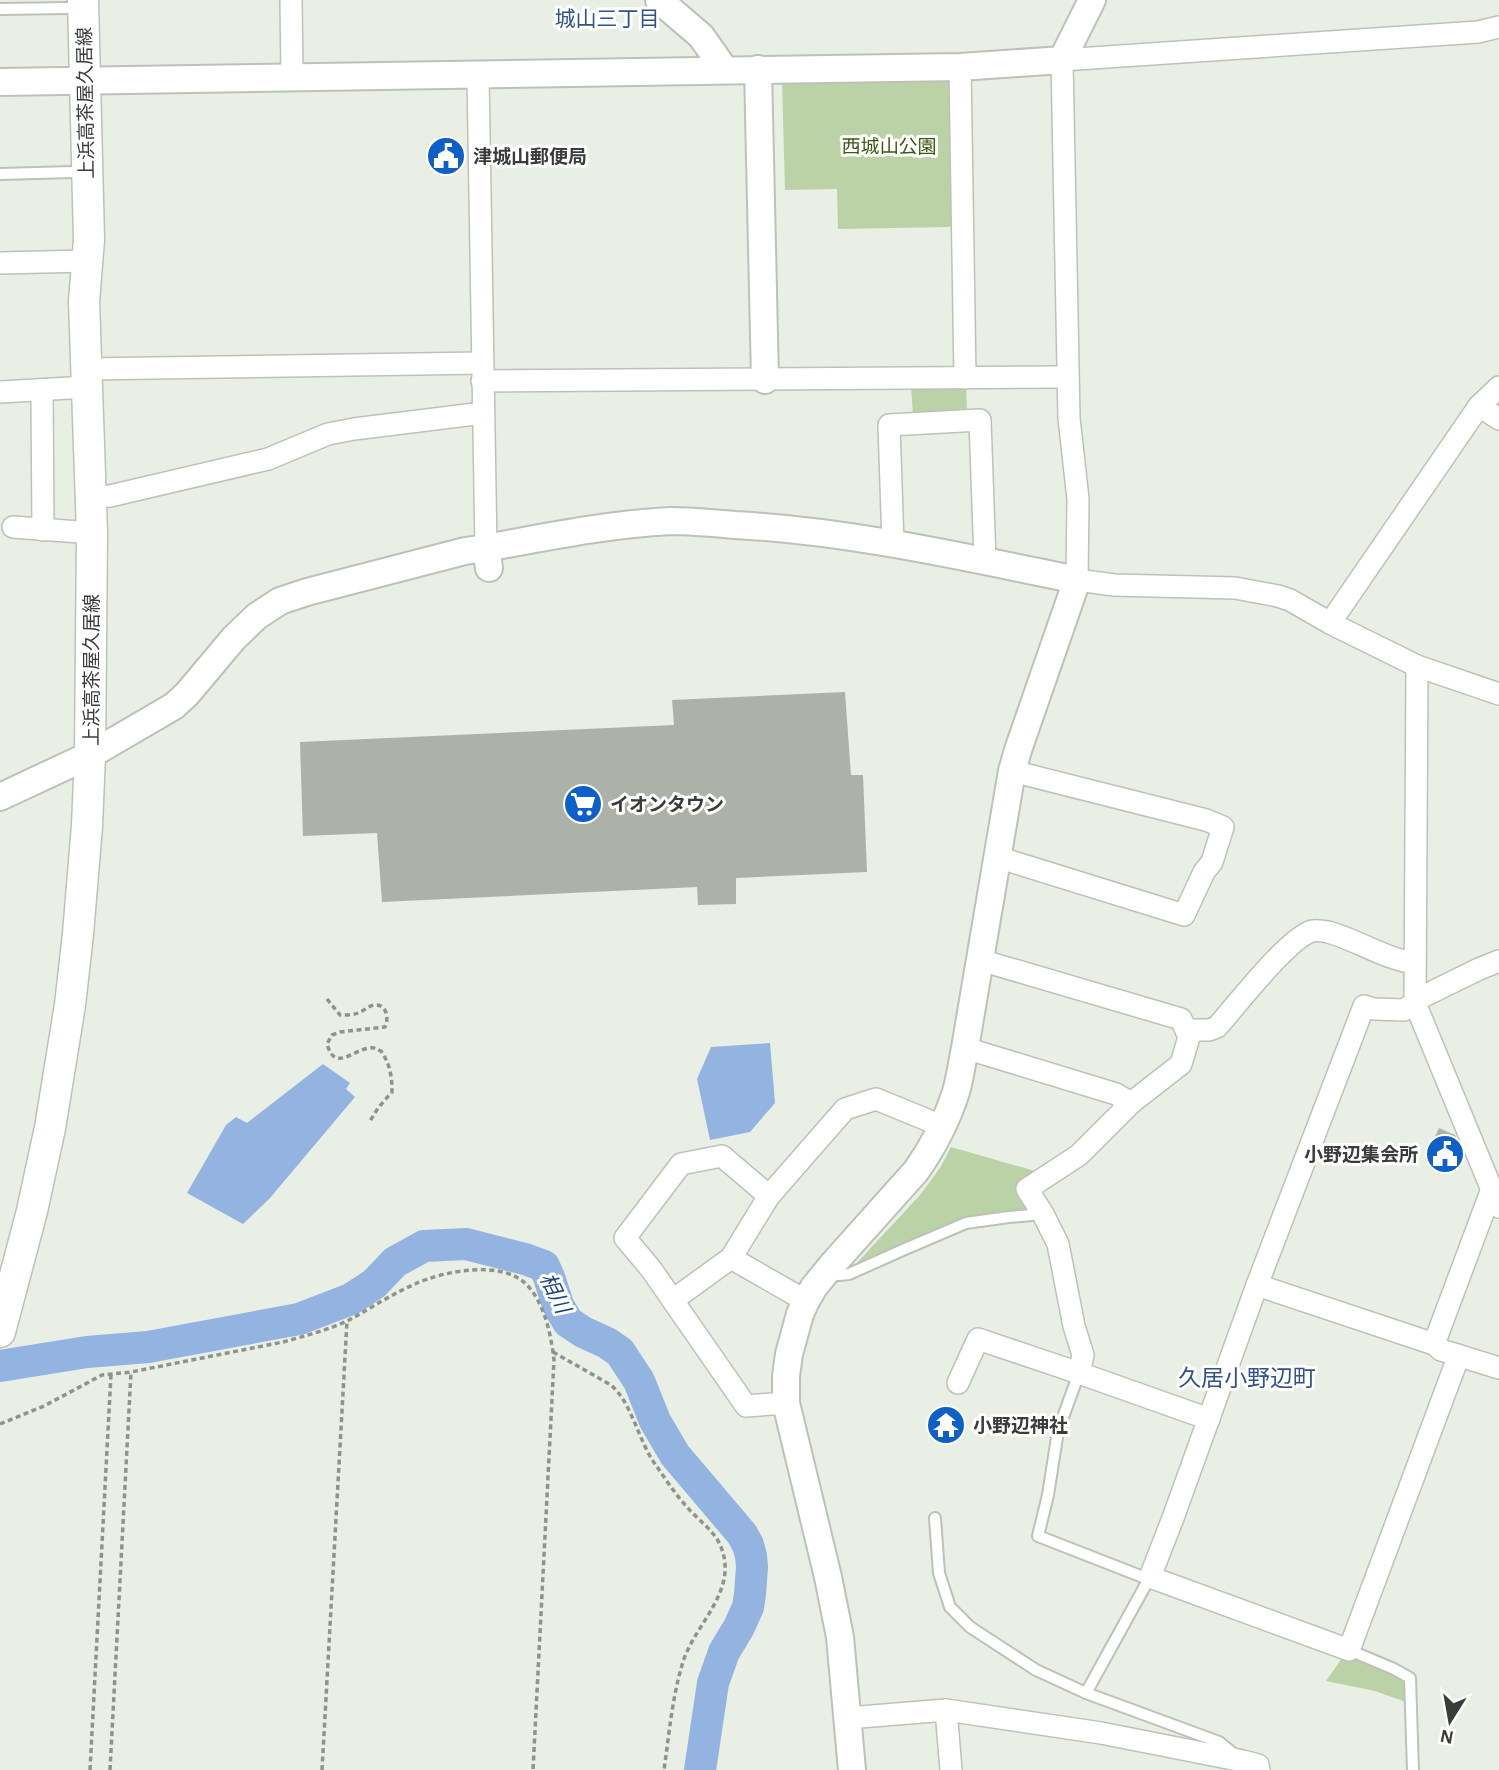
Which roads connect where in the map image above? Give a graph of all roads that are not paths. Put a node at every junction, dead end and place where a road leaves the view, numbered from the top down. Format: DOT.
graph roads {
  1 [pos="291,0"];
  2 [pos="659,0"];
  3 [pos="1092,0"];
  4 [pos="76,4"];
  5 [pos="0,9"];
  6 [pos="1499,27"];
  7 [pos="1062,60"];
  8 [pos="960,67"];
  9 [pos="725,69"];
  10 [pos="758,69"];
  11 [pos="292,76"];
  12 [pos="478,76"];
  13 [pos="84,81"];
  14 [pos="0,82"];
  15 [pos="73,172"];
  16 [pos="0,174"];
  17 [pos="86,261"];
  18 [pos="0,263"];
  19 [pos="482,372"];
  20 [pos="1068,377"];
  21 [pos="86,378"];
  22 [pos="965,378"];
  23 [pos="765,380"];
  24 [pos="1499,387"];
  25 [pos="42,390"];
  26 [pos="0,392"];
  27 [pos="1479,406"];
  28 [pos="483,414"];
  29 [pos="1499,419"];
  30 [pos="91,497"];
  31 [pos="13,527"];
  32 [pos="43,530"];
  33 [pos="92,533"];
  34 [pos="894,544"];
  35 [pos="488,558"];
  36 [pos="985,561"];
  37 [pos="1077,580"];
  38 [pos="1330,623"];
  39 [pos="1417,666"];
  40 [pos="1499,694"];
  41 [pos="90,755"];
  42 [pos="1012,771"];
  43 [pos="0,797"];
  44 [pos="997,857"];
  45 [pos="980,960"];
  46 [pos="1499,961"];
  47 [pos="1415,963"];
  48 [pos="1415,1003"];
  49 [pos="1186,1030"];
  50 [pos="965,1048"];
  51 [pos="1131,1103"];
  52 [pos="942,1126"];
  53 [pos="769,1196"];
  54 [pos="1496,1198"];
  55 [pos="1043,1214"];
  56 [pos="731,1258"];
  57 [pos="827,1271"];
  58 [pos="1257,1285"];
  59 [pos="673,1300"];
  60 [pos="806,1301"];
  61 [pos="1,1327"];
  62 [pos="1434,1344"];
  63 [pos="1457,1355"];
  64 [pos="1499,1368"];
  65 [pos="1079,1373"];
  66 [pos="958,1383"];
  67 [pos="786,1403"];
  68 [pos="1209,1419"];
  69 [pos="935,1518"];
  70 [pos="1150,1577"];
  71 [pos="1349,1650"];
  72 [pos="1086,1693"];
  73 [pos="946,1710"];
  74 [pos="848,1718"];
  75 [pos="1251,1766"];
  76 [pos="852,1770"];
  77 [pos="951,1770"];
  78 [pos="1413,1770"];
  1 -- 11 [label="street"];
  2 -- 9 [label="street"];
  3 -- 7 [label="street"];
  4 -- 5 [label="lane"];
  4 -- 13 [label="main road, 上浜高茶屋久居線"];
  6 -- 7 [label="street"];
  7 -- 8 [label="street"];
  7 -- 20 [label="street"];
  8 -- 10 [label="street"];
  8 -- 22 [label="street"];
  9 -- 10 [label="street"];
  9 -- 12 [label="street"];
  10 -- 23 [label="street"];
  11 -- 12 [label="street"];
  11 -- 13 [label="street"];
  12 -- 19 [label="street"];
  13 -- 14 [label="street"];
  13 -- 17 [label="main road, 上浜高茶屋久居線"];
  15 -- 16 [label="lane"];
  17 -- 18 [label="street"];
  17 -- 21 [label="main road, 上浜高茶屋久居線"];
  19 -- 21 [label="street"];
  19 -- 23 [label="street"];
  19 -- 28 [label="street"];
  20 -- 22 [label="street"];
  20 -- 37 [label="street"];
  21 -- 25 [label="street"];
  21 -- 30 [label="main road, 上浜高茶屋久居線"];
  22 -- 23 [label="street"];
  24 -- 27 [label="street"];
  25 -- 26 [label="street"];
  25 -- 32 [label="street"];
  27 -- 29 [label="street"];
  27 -- 38 [label="street"];
  28 -- 30 [label="street"];
  28 -- 35 [label="street"];
  30 -- 33 [label="main road, 上浜高茶屋久居線"];
  31 -- 32 [label="street"];
  32 -- 33 [label="street"];
  33 -- 41 [label="main road, 上浜高茶屋久居線"];
  34 -- 35 [label="street"];
  34 -- 36 [label="street"];
  34 -- 36 [label="street"];
  35 -- 41 [label="street"];
  36 -- 37 [label="street"];
  37 -- 38 [label="street"];
  37 -- 42 [label="street"];
  38 -- 39 [label="street"];
  39 -- 40 [label="street"];
  39 -- 47 [label="street"];
  41 -- 43 [label="street"];
  41 -- 61 [label="main road, 上浜高茶屋久居線"];
  42 -- 44 [label="street"];
  42 -- 44 [label="street"];
  44 -- 45 [label="street"];
  45 -- 49 [label="street"];
  45 -- 50 [label="street"];
  46 -- 48 [label="street"];
  47 -- 48 [label="street"];
  47 -- 49 [label="street"];
  48 -- 54 [label="street"];
  48 -- 58 [label="street"];
  49 -- 51 [label="street"];
  50 -- 51 [label="street"];
  50 -- 52 [label="street"];
  51 -- 55 [label="street"];
  52 -- 53 [label="street"];
  52 -- 57 [label="street"];
  53 -- 56 [label="street"];
  53 -- 59 [label="street"];
  54 -- 62 [label="street"];
  55 -- 57 [label="lane"];
  55 -- 65 [label="street"];
  56 -- 59 [label="street"];
  56 -- 60 [label="street"];
  57 -- 60 [label="street"];
  58 -- 62 [label="street"];
  58 -- 68 [label="street"];
  59 -- 67 [label="street"];
  60 -- 67 [label="street"];
  62 -- 63 [label="street"];
  63 -- 64 [label="street"];
  63 -- 71 [label="street"];
  65 -- 66 [label="street"];
  65 -- 68 [label="street"];
  65 -- 70 [label="lane"];
  67 -- 74 [label="street"];
  68 -- 70 [label="street"];
  69 -- 72 [label="lane"];
  70 -- 71 [label="street"];
  70 -- 72 [label="lane"];
  71 -- 78 [label="lane"];
  72 -- 75 [label="lane"];
  73 -- 74 [label="street"];
  73 -- 75 [label="street"];
  73 -- 77 [label="street"];
  74 -- 76 [label="street"];
}
